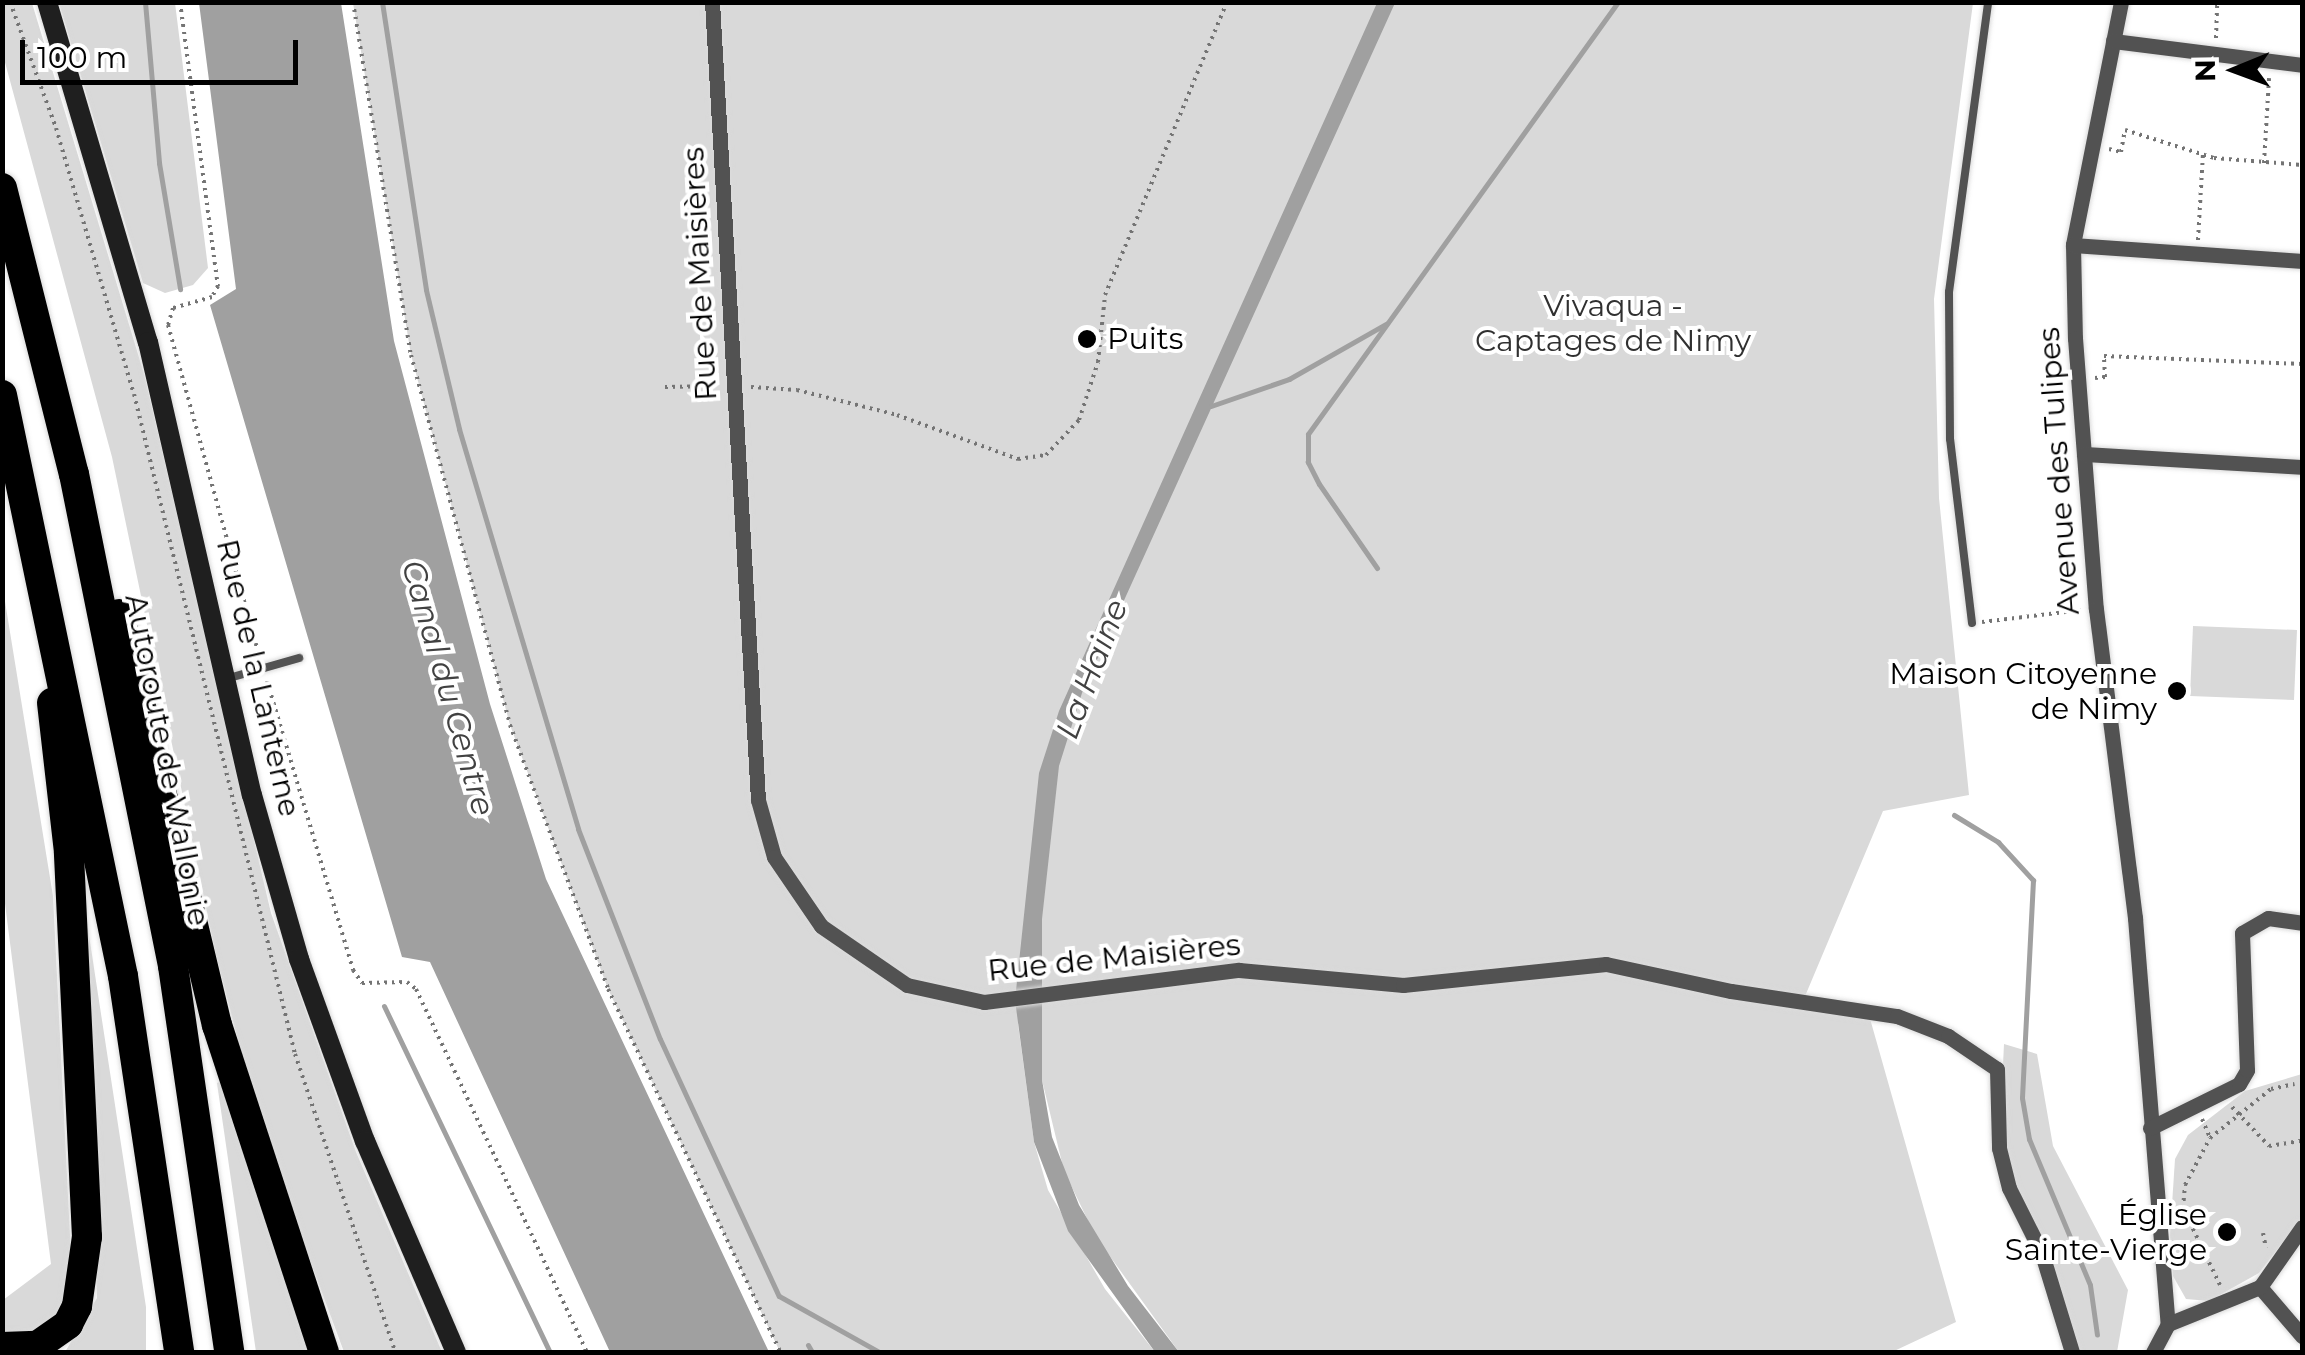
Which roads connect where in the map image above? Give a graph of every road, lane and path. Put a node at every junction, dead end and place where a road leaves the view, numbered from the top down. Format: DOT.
graph roads {
  1 [pos="10,2"];
  2 [pos="47,2"];
  3 [pos="180,2"];
  4 [pos="354,2"];
  5 [pos="712,2"];
  6 [pos="1227,2"];
  7 [pos="1988,2"];
  8 [pos="2121,2"];
  9 [pos="2217,2"];
  10 [pos="2114,41"];
  11 [pos="2215,56"];
  12 [pos="2270,63"];
  13 [pos="2302,64"];
  14 [pos="2092,146"];
  15 [pos="2203,154"];
  16 [pos="2264,163"];
  17 [pos="2302,165"];
  18 [pos="2,188"];
  19 [pos="2073,245"];
  20 [pos="2197,254"];
  21 [pos="2302,261"];
  22 [pos="2302,364"];
  23 [pos="2078,379"];
  24 [pos="733,386"];
  25 [pos="665,387"];
  26 [pos="2,395"];
  27 [pos="2084,454"];
  28 [pos="2302,467"];
  29 [pos="74,474"];
  30 [pos="25,486"];
  31 [pos="2096,609"];
  32 [pos="1972,623"];
  33 [pos="299,658"];
  34 [pos="264,668"];
  35 [pos="225,680"];
  36 [pos="2302,923"];
  37 [pos="2294,1084"];
  38 [pos="2230,1103"];
  39 [pos="2240,1119"];
  40 [pos="2150,1128"];
  41 [pos="2302,1141"];
  42 [pos="2302,1227"];
  43 [pos="2263,1233"];
  44 [pos="2266,1250"];
  45 [pos="2260,1287"];
  46 [pos="2223,1293"];
  47 [pos="2168,1324"];
  48 [pos="2302,1336"];
  49 [pos="2,1348"];
  50 [pos="178,1352"];
  51 [pos="229,1352"];
  52 [pos="324,1352"];
  53 [pos="394,1352"];
  54 [pos="456,1352"];
  55 [pos="587,1352"];
  56 [pos="780,1352"];
  57 [pos="2072,1352"];
  58 [pos="2153,1352"];
  1 -- 53 [label="path"];
  2 -- 35 [label="main road, Rue de la Lanterne"];
  3 -- 34 [label="path"];
  4 -- 56 [label="path"];
  5 -- 24 [label="street, Rue de Maisières"];
  6 -- 24 [label="path"];
  7 -- 32 [label="lane"];
  8 -- 10 [label="street, Avenue des Tulipes"];
  9 -- 11 [label="path"];
  10 -- 11 [label="street"];
  10 -- 14 [label="street, Avenue des Tulipes"];
  11 -- 12 [label="street"];
  12 -- 13 [label="street"];
  12 -- 16 [label="path"];
  14 -- 15 [label="path"];
  14 -- 19 [label="street, Avenue des Tulipes"];
  15 -- 16 [label="path"];
  15 -- 20 [label="path"];
  16 -- 17 [label="path"];
  18 -- 29 [label="highway, Autoroute de Wallonie"];
  19 -- 20 [label="street"];
  19 -- 23 [label="street, Avenue des Tulipes"];
  20 -- 21 [label="street"];
  22 -- 23 [label="path"];
  23 -- 27 [label="street, Avenue des Tulipes"];
  24 -- 25 [label="path"];
  24 -- 57 [label="street, Rue de Maisières"];
  26 -- 30 [label="highway"];
  27 -- 28 [label="street"];
  27 -- 31 [label="street, Avenue des Tulipes"];
  29 -- 51 [label="highway, Autoroute de Wallonie"];
  29 -- 52 [label="highway"];
  30 -- 49 [label="highway"];
  30 -- 50 [label="highway"];
  31 -- 32 [label="path"];
  31 -- 40 [label="street, Avenue des Tulipes"];
  33 -- 34 [label="lane"];
  34 -- 35 [label="lane"];
  34 -- 55 [label="path"];
  35 -- 54 [label="main road, Rue de la Lanterne"];
  36 -- 40 [label="street"];
  37 -- 39 [label="path"];
  38 -- 39 [label="path"];
  39 -- 41 [label="path"];
  39 -- 46 [label="path"];
  40 -- 47 [label="street, Avenue des Tulipes"];
  42 -- 45 [label="street"];
  43 -- 44 [label="path"];
  45 -- 47 [label="street"];
  45 -- 48 [label="street"];
  47 -- 58 [label="street"];
}
